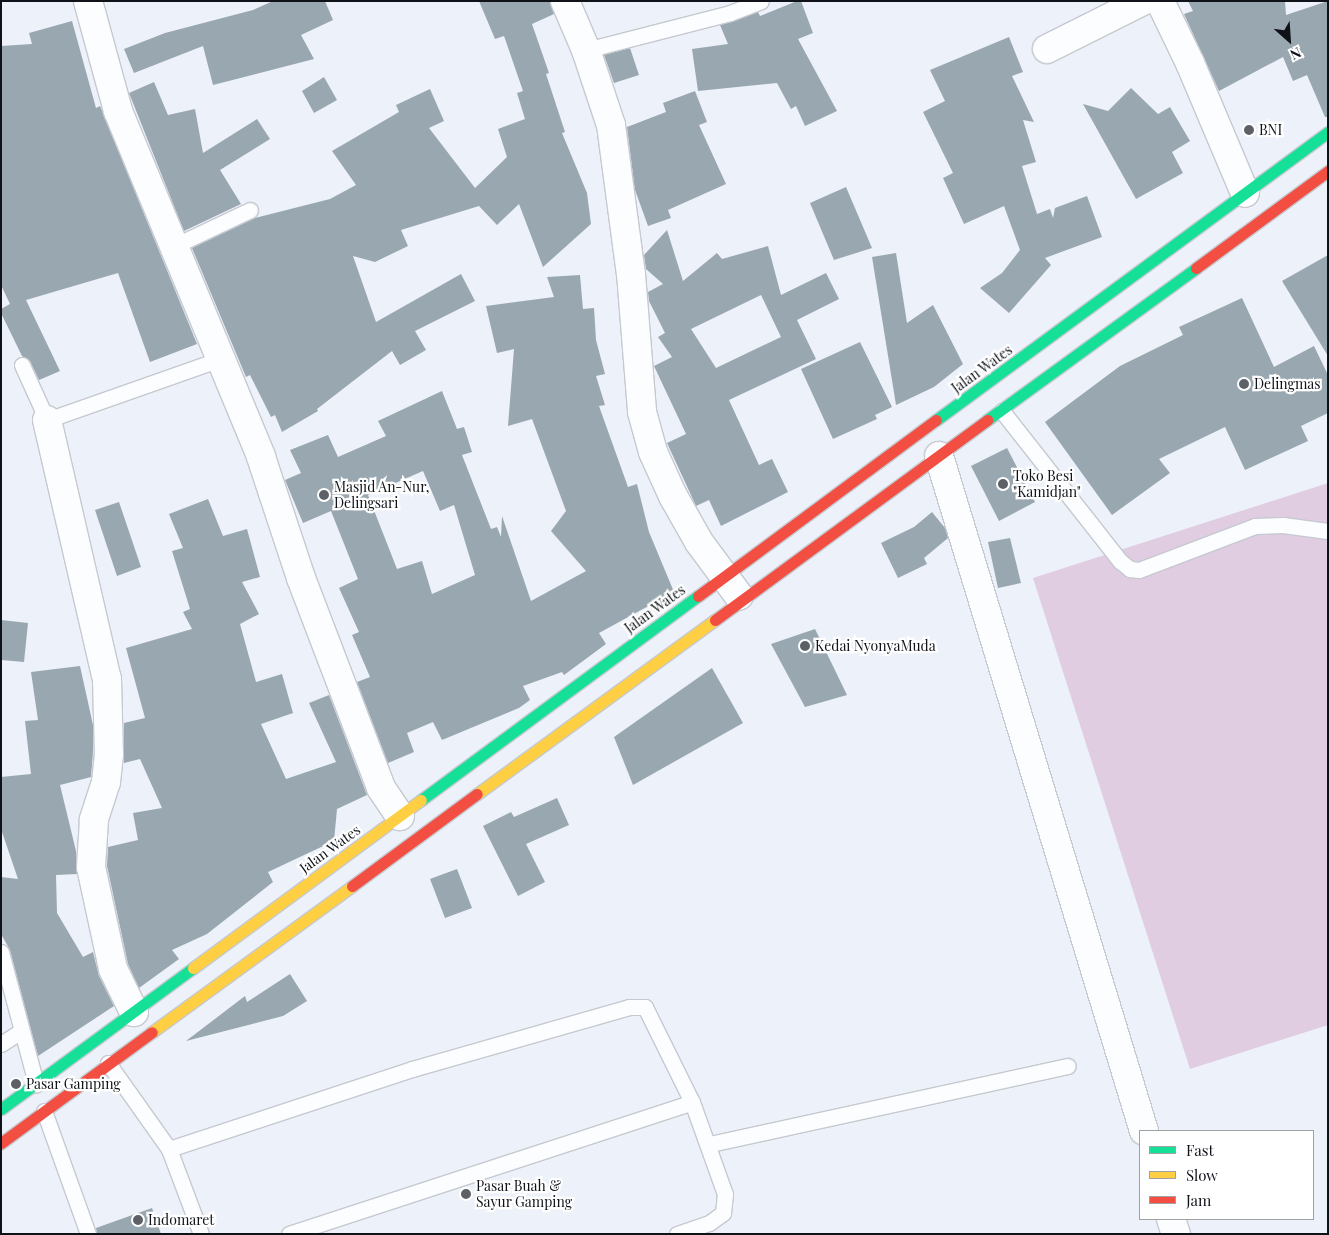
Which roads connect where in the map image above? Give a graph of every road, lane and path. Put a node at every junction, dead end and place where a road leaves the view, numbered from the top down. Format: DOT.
graph roads {
  1 [pos="88,1"];
  2 [pos="565,1"];
  3 [pos="761,1"];
  4 [pos="1143,1"];
  5 [pos="1160,1"];
  6 [pos="1047,49"];
  7 [pos="586,50"];
  8 [pos="1328,132"];
  9 [pos="1328,171"];
  10 [pos="1245,193"];
  11 [pos="250,210"];
  12 [pos="174,246"];
  13 [pos="220,359"];
  14 [pos="22,365"];
  15 [pos="1002,411"];
  16 [pos="47,420"];
  17 [pos="939,456"];
  18 [pos="1328,531"];
  19 [pos="724,577"];
  20 [pos="742,600"];
  21 [pos="400,816"];
  22 [pos="1,952"];
  23 [pos="134,1012"];
  24 [pos="21,1031"];
  25 [pos="1,1044"];
  26 [pos="108,1064"];
  27 [pos="1068,1066"];
  28 [pos="36,1084"];
  29 [pos="692,1102"];
  30 [pos="1,1109"];
  31 [pos="44,1112"];
  32 [pos="1144,1130"];
  33 [pos="1,1143"];
  34 [pos="710,1144"];
  35 [pos="169,1149"];
  36 [pos="1171,1220"];
  37 [pos="88,1234"];
  38 [pos="201,1234"];
  39 [pos="289,1234"];
  40 [pos="677,1234"];
  41 [pos="1176,1234"];
  1 -- 12 [label="street"];
  2 -- 7 [label="street"];
  3 -- 7 [label="lane"];
  4 -- 6 [label="street"];
  5 -- 10 [label="street"];
  7 -- 19 [label="street"];
  8 -- 10 [label="highway, Jalan Wates"];
  9 -- 15 [label="highway"];
  10 -- 19 [label="highway, Jalan Wates"];
  11 -- 12 [label="lane"];
  12 -- 13 [label="street"];
  13 -- 16 [label="lane"];
  13 -- 21 [label="street"];
  14 -- 16 [label="lane"];
  15 -- 17 [label="highway"];
  15 -- 18 [label="lane"];
  16 -- 23 [label="street"];
  17 -- 20 [label="highway"];
  17 -- 32 [label="street"];
  19 -- 20 [label="street"];
  19 -- 21 [label="highway, Jalan Wates"];
  20 -- 26 [label="highway"];
  21 -- 23 [label="highway, Jalan Wates"];
  22 -- 24 [label="lane"];
  23 -- 28 [label="highway, Jalan Wates"];
  24 -- 25 [label="lane"];
  24 -- 28 [label="lane"];
  26 -- 31 [label="highway"];
  26 -- 35 [label="lane"];
  27 -- 34 [label="lane"];
  28 -- 30 [label="highway, Jalan Wates"];
  29 -- 34 [label="lane"];
  29 -- 35 [label="lane"];
  29 -- 39 [label="lane"];
  31 -- 33 [label="highway"];
  31 -- 37 [label="lane"];
  34 -- 40 [label="lane"];
  35 -- 38 [label="lane"];
  36 -- 41 [label="street"];
}
